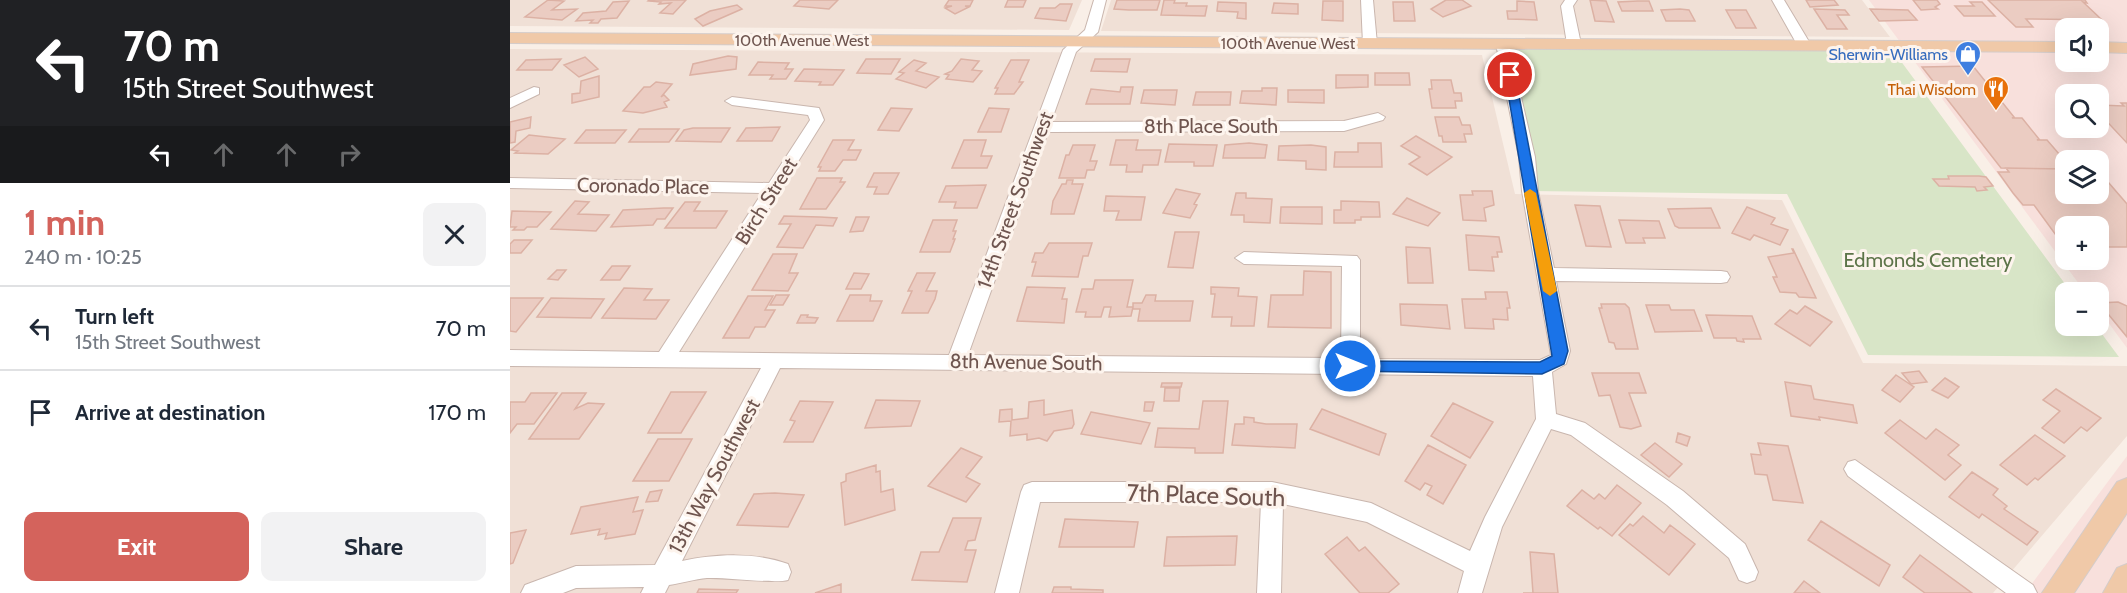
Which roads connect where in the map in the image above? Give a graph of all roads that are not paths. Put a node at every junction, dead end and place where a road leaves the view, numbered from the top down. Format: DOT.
graph roads {
  1 [pos="1100,0"];
  2 [pos="1367,0"];
  3 [pos="1571,0"];
  4 [pos="1778,0"];
  5 [pos="510,38"];
  6 [pos="1079,42"];
  7 [pos="1370,44"];
  8 [pos="1503,44"];
  9 [pos="1574,44"];
  10 [pos="1804,45"];
  11 [pos="2055,47"];
  12 [pos="2109,47"];
  13 [pos="2127,48"];
  14 [pos="534,91"];
  15 [pos="732,101"];
  16 [pos="510,104"];
  17 [pos="1378,117"];
  18 [pos="1042,127"];
  19 [pos="510,183"];
  20 [pos="776,188"];
  21 [pos="1244,258"];
  22 [pos="1547,274"];
  23 [pos="1721,277"];
  24 [pos="510,358"];
  25 [pos="665,358"];
  26 [pos="774,359"];
  27 [pos="956,362"];
  28 [pos="1350,366"];
  29 [pos="1542,368"];
  30 [pos="1546,419"];
  31 [pos="1855,469"];
  32 [pos="2127,490"];
  33 [pos="1272,492"];
  34 [pos="1475,565"];
  35 [pos="780,572"];
  36 [pos="1747,572"];
  37 [pos="2127,578"];
  38 [pos="657,585"];
  39 [pos="532,593"];
  40 [pos="1007,593"];
  41 [pos="1269,593"];
  42 [pos="1470,593"];
  43 [pos="2025,593"];
  44 [pos="2057,593"];
  45 [pos="2118,593"];
  1 -- 6 [label="street, 14th Street Southwest"];
  2 -- 7 [label="street"];
  3 -- 9 [label="street"];
  4 -- 10 [label="street"];
  5 -- 6 [label="main road, 100th Avenue West"];
  6 -- 7 [label="main road, 100th Avenue West"];
  6 -- 18 [label="street, 14th Street Southwest"];
  7 -- 8 [label="main road, 100th Avenue West"];
  8 -- 9 [label="main road, 100th Avenue West"];
  8 -- 22 [label="street"];
  9 -- 10 [label="main road, 100th Avenue West"];
  10 -- 11 [label="main road, 100th Avenue West"];
  12 -- 13 [label="main road"];
  14 -- 16 [label="street"];
  15 -- 20 [label="street, Birch Street"];
  17 -- 18 [label="street, 8th Place South"];
  18 -- 27 [label="street, 14th Street Southwest"];
  19 -- 20 [label="street, Coronado Place"];
  20 -- 25 [label="street, Birch Street"];
  21 -- 28 [label="street"];
  22 -- 23 [label="street"];
  22 -- 29 [label="street"];
  24 -- 25 [label="street, 8th Avenue South"];
  25 -- 26 [label="street, 8th Avenue South"];
  26 -- 27 [label="street, 8th Avenue South"];
  26 -- 38 [label="street, 13th Way Southwest"];
  27 -- 28 [label="street, 8th Avenue South"];
  28 -- 29 [label="street, 8th Avenue South"];
  29 -- 30 [label="street"];
  30 -- 34 [label="street"];
  30 -- 36 [label="street"];
  31 -- 43 [label="street"];
  32 -- 44 [label="main road"];
  33 -- 34 [label="street, 7th Place South"];
  33 -- 40 [label="street, 7th Place South"];
  33 -- 41 [label="street"];
  34 -- 42 [label="street"];
  35 -- 38 [label="street"];
  37 -- 45 [label="main road"];
  38 -- 39 [label="street"];
}
